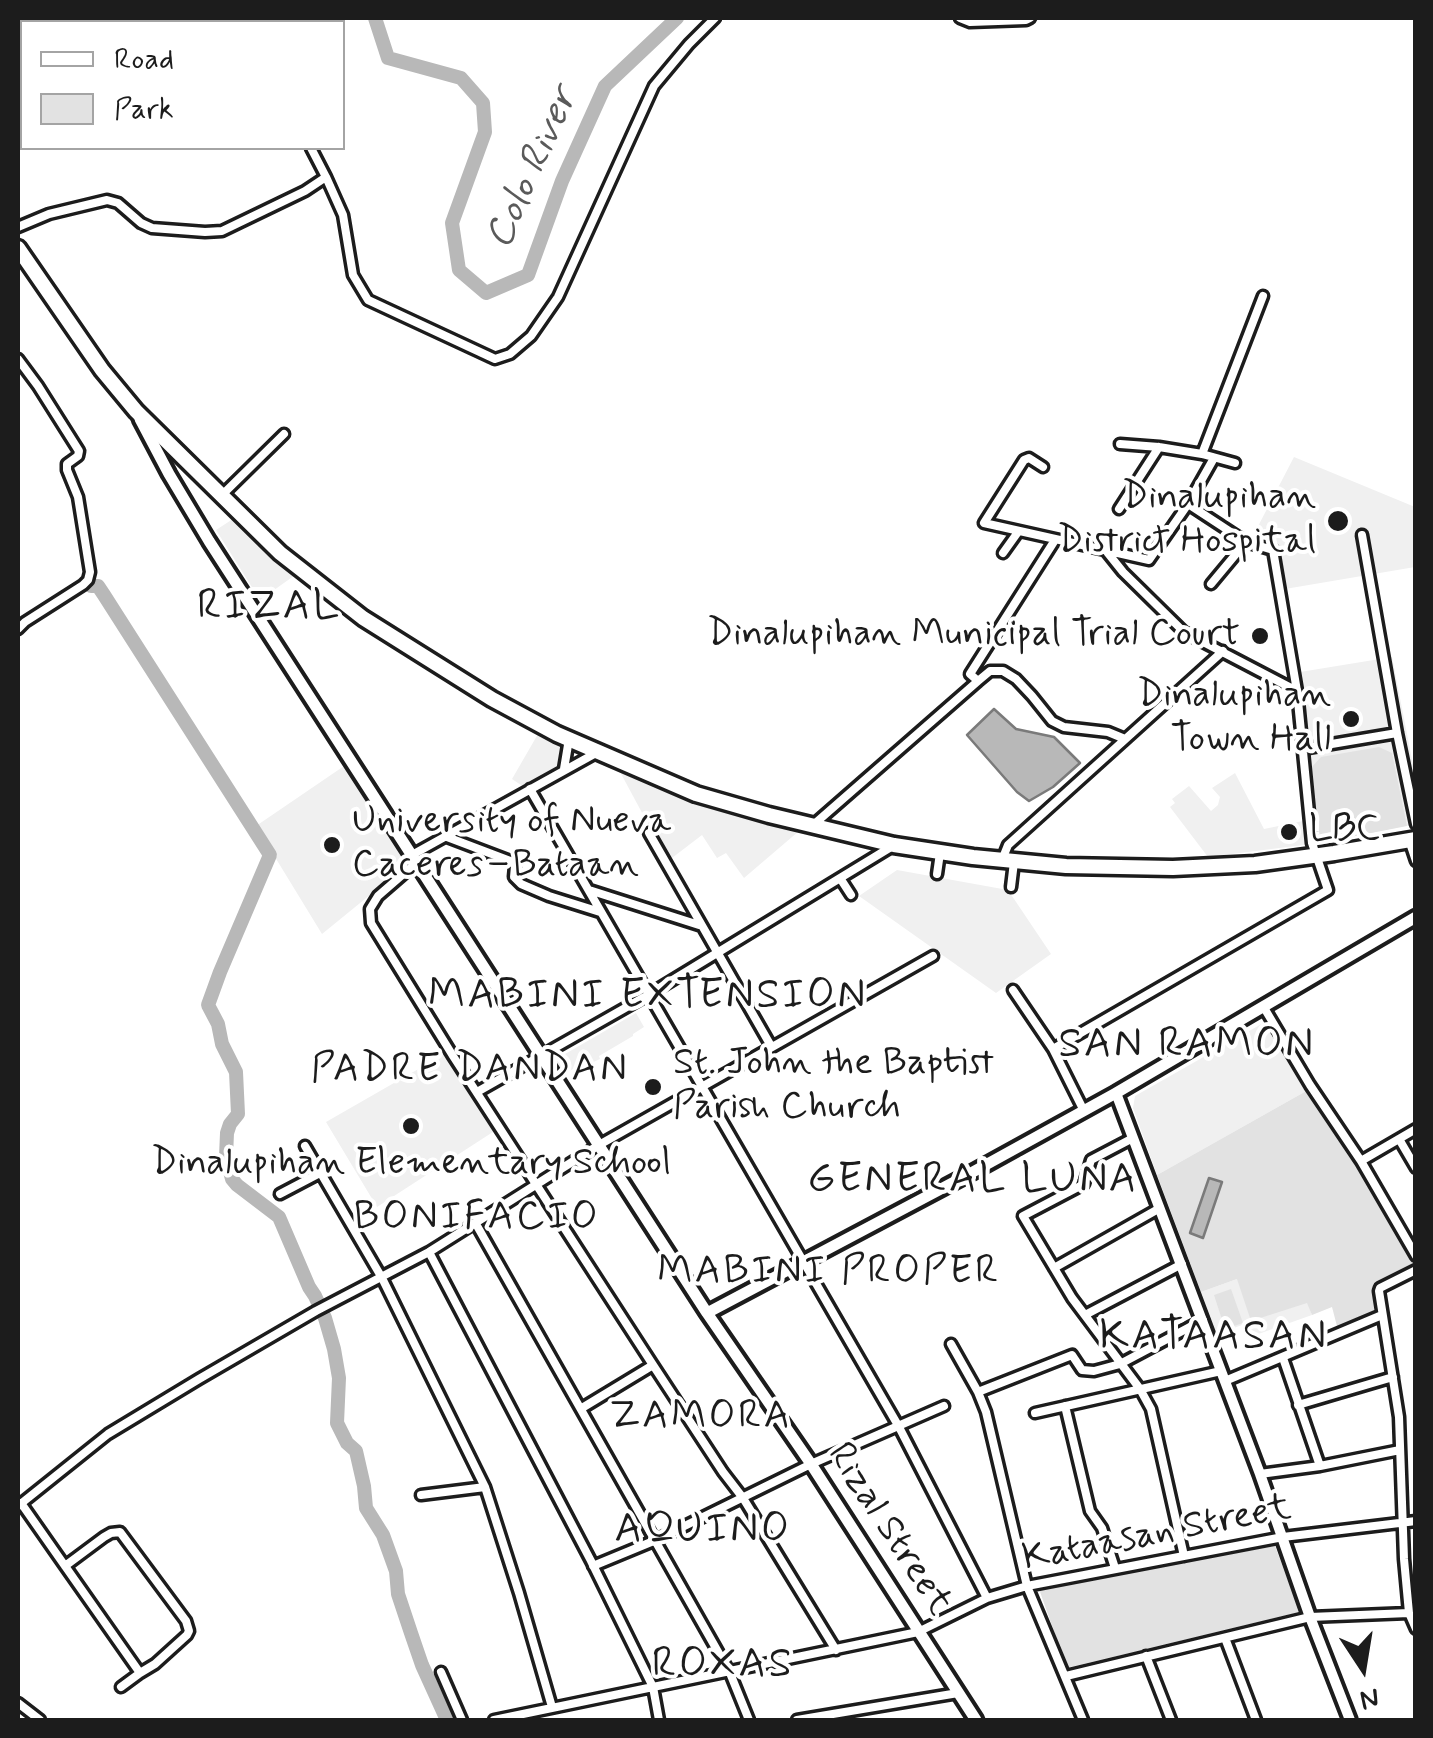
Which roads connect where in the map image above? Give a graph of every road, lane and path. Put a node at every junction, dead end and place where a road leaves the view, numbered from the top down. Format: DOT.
graph roads {
  1 [pos="715,18"];
  2 [pos="960,18"];
  3 [pos="1030,18"];
  4 [pos="312,150"];
  5 [pos="326,177"];
  6 [pos="18,227"];
  7 [pos="18,248"];
  8 [pos="1264,296"];
  9 [pos="18,359"];
  10 [pos="136,410"];
  11 [pos="284,434"];
  12 [pos="1120,444"];
  13 [pos="1159,447"];
  14 [pos="1202,454"];
  15 [pos="1214,458"];
  16 [pos="1235,463"];
  17 [pos="1043,468"];
  18 [pos="222,496"];
  19 [pos="1188,504"];
  20 [pos="1119,509"];
  21 [pos="1018,532"];
  22 [pos="1362,535"];
  23 [pos="1056,540"];
  24 [pos="1246,542"];
  25 [pos="1107,552"];
  26 [pos="1003,553"];
  27 [pos="1211,584"];
  28 [pos="18,629"];
  29 [pos="1223,651"];
  30 [pos="978,680"];
  31 [pos="1297,691"];
  32 [pos="1397,733"];
  33 [pos="569,739"];
  34 [pos="1125,739"];
  35 [pos="1302,749"];
  36 [pos="598,752"];
  37 [pos="564,769"];
  38 [pos="530,789"];
  39 [pos="1416,824"];
  40 [pos="812,826"];
  41 [pos="648,833"];
  42 [pos="446,836"];
  43 [pos="1412,840"];
  44 [pos="894,845"];
  45 [pos="940,853"];
  46 [pos="1316,856"];
  47 [pos="414,859"];
  48 [pos="1008,861"];
  49 [pos="1416,862"];
  50 [pos="937,874"];
  51 [pos="840,878"];
  52 [pos="1011,888"];
  53 [pos="588,890"];
  54 [pos="851,895"];
  55 [pos="600,912"];
  56 [pos="1416,917"];
  57 [pos="699,924"];
  58 [pos="717,953"];
  59 [pos="932,956"];
  60 [pos="1013,990"];
  61 [pos="648,994"];
  62 [pos="1263,1006"];
  63 [pos="770,1046"];
  64 [pos="1053,1049"];
  65 [pos="541,1056"];
  66 [pos="703,1086"];
  67 [pos="477,1092"];
  68 [pos="1116,1093"];
  69 [pos="1084,1111"];
  70 [pos="1416,1128"];
  71 [pos="1132,1138"];
  72 [pos="1399,1138"];
  73 [pos="306,1146"];
  74 [pos="599,1146"];
  75 [pos="1362,1160"];
  76 [pos="1416,1168"];
  77 [pos="320,1172"];
  78 [pos="536,1183"];
  79 [pos="280,1194"];
  80 [pos="1160,1208"];
  81 [pos="476,1224"];
  82 [pos="430,1252"];
  83 [pos="1416,1256"];
  84 [pos="805,1262"];
  85 [pos="1182,1264"];
  86 [pos="1054,1268"];
  87 [pos="1416,1270"];
  88 [pos="382,1278"];
  89 [pos="707,1313"];
  90 [pos="1084,1315"];
  91 [pos="1382,1315"];
  92 [pos="1203,1320"];
  93 [pos="951,1344"];
  94 [pos="1283,1358"];
  95 [pos="1120,1364"];
  96 [pos="652,1365"];
  97 [pos="1223,1376"];
  98 [pos="1393,1377"];
  99 [pos="1140,1389"];
  100 [pos="978,1392"];
  101 [pos="944,1406"];
  102 [pos="1065,1406"];
  103 [pos="1298,1406"];
  104 [pos="582,1408"];
  105 [pos="1036,1412"];
  106 [pos="900,1427"];
  107 [pos="1400,1450"];
  108 [pos="810,1464"];
  109 [pos="1320,1466"];
  110 [pos="1260,1474"];
  111 [pos="485,1487"];
  112 [pos="421,1495"];
  113 [pos="743,1498"];
  114 [pos="20,1505"];
  115 [pos="1416,1521"];
  116 [pos="1402,1522"];
  117 [pos="1283,1536"];
  118 [pos="656,1540"];
  119 [pos="1184,1556"];
  120 [pos="65,1566"];
  121 [pos="594,1566"];
  122 [pos="1115,1568"];
  123 [pos="1027,1586"];
  124 [pos="986,1598"];
  125 [pos="1408,1613"];
  126 [pos="1310,1618"];
  127 [pos="1416,1629"];
  128 [pos="918,1632"];
  129 [pos="1225,1638"];
  130 [pos="836,1650"];
  131 [pos="1146,1656"];
  132 [pos="441,1672"];
  133 [pos="140,1673"];
  134 [pos="730,1673"];
  135 [pos="1066,1676"];
  136 [pos="122,1687"];
  137 [pos="653,1687"];
  138 [pos="958,1692"];
  139 [pos="18,1702"];
  140 [pos="552,1707"];
  141 [pos="40,1720"];
  142 [pos="462,1720"];
  143 [pos="494,1720"];
  144 [pos="659,1720"];
  145 [pos="750,1720"];
  146 [pos="797,1720"];
  147 [pos="976,1720"];
  148 [pos="1083,1720"];
  149 [pos="1171,1720"];
  150 [pos="1256,1720"];
  151 [pos="1350,1720"];
  1 -- 5 [label="street"];
  2 -- 3 [label="street"];
  4 -- 5 [label="street"];
  5 -- 6 [label="street"];
  7 -- 10 [label="highway"];
  8 -- 14 [label="street"];
  9 -- 28 [label="street"];
  10 -- 18 [label="highway"];
  10 -- 47 [label="main road, Rizal Street"];
  11 -- 18 [label="street"];
  12 -- 13 [label="street"];
  13 -- 14 [label="street"];
  13 -- 20 [label="street"];
  14 -- 15 [label="street"];
  15 -- 16 [label="street"];
  15 -- 19 [label="street"];
  17 -- 21 [label="street"];
  18 -- 33 [label="highway"];
  19 -- 24 [label="street"];
  19 -- 25 [label="street"];
  21 -- 23 [label="street"];
  21 -- 26 [label="street"];
  22 -- 32 [label="street"];
  23 -- 25 [label="street"];
  23 -- 30 [label="street"];
  24 -- 27 [label="street"];
  24 -- 31 [label="street"];
  25 -- 29 [label="street"];
  29 -- 31 [label="street"];
  29 -- 34 [label="street"];
  30 -- 34 [label="street"];
  30 -- 40 [label="street"];
  31 -- 35 [label="street"];
  32 -- 35 [label="street"];
  32 -- 39 [label="street"];
  33 -- 36 [label="highway"];
  33 -- 37 [label="street"];
  34 -- 48 [label="street"];
  35 -- 46 [label="street"];
  36 -- 37 [label="street"];
  36 -- 40 [label="highway"];
  37 -- 38 [label="street"];
  38 -- 42 [label="street"];
  38 -- 53 [label="street"];
  40 -- 44 [label="highway"];
  41 -- 57 [label="street"];
  42 -- 47 [label="street"];
  42 -- 55 [label="street"];
  43 -- 46 [label="highway"];
  43 -- 49 [label="street"];
  44 -- 45 [label="highway"];
  44 -- 51 [label="street"];
  45 -- 48 [label="highway"];
  45 -- 50 [label="street"];
  46 -- 48 [label="highway"];
  46 -- 64 [label="street"];
  47 -- 65 [label="main road, Rizal Street"];
  47 -- 67 [label="street"];
  48 -- 52 [label="street"];
  51 -- 54 [label="street"];
  51 -- 58 [label="street"];
  53 -- 55 [label="street"];
  53 -- 57 [label="street"];
  55 -- 61 [label="street"];
  56 -- 62 [label="main road"];
  57 -- 58 [label="street"];
  58 -- 61 [label="street"];
  58 -- 63 [label="street"];
  59 -- 63 [label="street"];
  60 -- 64 [label="street"];
  61 -- 65 [label="street"];
  61 -- 66 [label="street"];
  62 -- 68 [label="main road"];
  62 -- 75 [label="street"];
  63 -- 66 [label="street"];
  64 -- 69 [label="street"];
  65 -- 67 [label="street"];
  65 -- 74 [label="main road, Rizal Street"];
  66 -- 74 [label="street"];
  66 -- 84 [label="street"];
  67 -- 78 [label="street"];
  68 -- 69 [label="main road"];
  68 -- 71 [label="main road"];
  69 -- 84 [label="main road"];
  70 -- 72 [label="street"];
  71 -- 80 [label="main road"];
  71 -- 86 [label="street"];
  72 -- 75 [label="street"];
  72 -- 76 [label="street"];
  73 -- 77 [label="street"];
  74 -- 78 [label="street"];
  74 -- 89 [label="main road, Rizal Street"];
  75 -- 83 [label="street"];
  77 -- 79 [label="street"];
  77 -- 88 [label="street"];
  78 -- 81 [label="street"];
  78 -- 96 [label="street"];
  80 -- 85 [label="main road"];
  80 -- 86 [label="street"];
  81 -- 82 [label="street"];
  81 -- 104 [label="street"];
  82 -- 88 [label="street"];
  82 -- 121 [label="street"];
  84 -- 89 [label="main road"];
  84 -- 106 [label="street"];
  85 -- 90 [label="street"];
  85 -- 92 [label="main road"];
  86 -- 90 [label="street"];
  87 -- 91 [label="street"];
  88 -- 111 [label="street"];
  88 -- 114 [label="street"];
  89 -- 108 [label="main road, Rizal Street"];
  90 -- 95 [label="street"];
  91 -- 94 [label="street"];
  91 -- 98 [label="street"];
  92 -- 95 [label="street"];
  92 -- 97 [label="main road"];
  93 -- 100 [label="street"];
  94 -- 97 [label="street"];
  94 -- 103 [label="street"];
  95 -- 99 [label="street"];
  95 -- 100 [label="street"];
  96 -- 104 [label="street"];
  96 -- 113 [label="street"];
  97 -- 99 [label="street"];
  97 -- 110 [label="main road"];
  98 -- 103 [label="street"];
  98 -- 107 [label="street"];
  99 -- 102 [label="street"];
  99 -- 119 [label="street"];
  100 -- 123 [label="street"];
  101 -- 106 [label="street"];
  102 -- 105 [label="street"];
  102 -- 122 [label="street"];
  103 -- 109 [label="street"];
  104 -- 118 [label="street"];
  106 -- 108 [label="street"];
  106 -- 124 [label="street"];
  107 -- 109 [label="street"];
  107 -- 116 [label="street"];
  108 -- 113 [label="street"];
  108 -- 128 [label="main road, Rizal Street"];
  109 -- 110 [label="street"];
  110 -- 117 [label="main road"];
  111 -- 112 [label="street"];
  111 -- 140 [label="street"];
  113 -- 118 [label="street"];
  113 -- 130 [label="street"];
  114 -- 120 [label="street"];
  115 -- 116 [label="street, Kataasan Street"];
  116 -- 117 [label="street, Kataasan Street"];
  116 -- 125 [label="street"];
  117 -- 119 [label="street, Kataasan Street"];
  117 -- 126 [label="main road"];
  118 -- 121 [label="street"];
  118 -- 134 [label="street"];
  119 -- 122 [label="street, Kataasan Street"];
  120 -- 133 [label="street"];
  120 -- 133 [label="street"];
  121 -- 137 [label="street"];
  122 -- 123 [label="street, Kataasan Street"];
  123 -- 124 [label="street, Kataasan Street"];
  123 -- 135 [label="street"];
  124 -- 128 [label="street, Kataasan Street"];
  125 -- 126 [label="street"];
  125 -- 127 [label="street"];
  126 -- 129 [label="street"];
  126 -- 151 [label="main road"];
  128 -- 130 [label="street, Kataasan Street"];
  128 -- 138 [label="main road, Rizal Street"];
  129 -- 131 [label="street"];
  129 -- 150 [label="street"];
  130 -- 134 [label="street, Kataasan Street"];
  131 -- 135 [label="street"];
  131 -- 149 [label="street"];
  132 -- 142 [label="street"];
  133 -- 136 [label="street"];
  134 -- 137 [label="street, Kataasan Street"];
  134 -- 145 [label="street"];
  135 -- 148 [label="street"];
  137 -- 140 [label="street, Kataasan Street"];
  137 -- 144 [label="street"];
  138 -- 146 [label="street"];
  138 -- 147 [label="main road, Rizal Street"];
  139 -- 141 [label="street"];
  140 -- 143 [label="street, Kataasan Street"];
}
